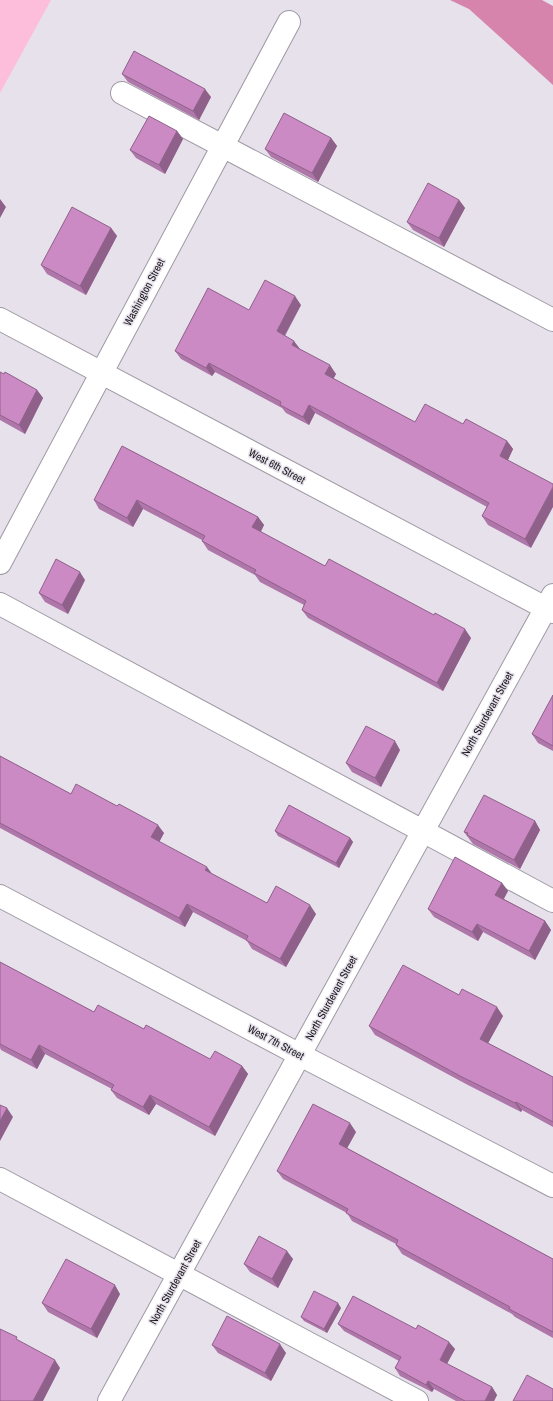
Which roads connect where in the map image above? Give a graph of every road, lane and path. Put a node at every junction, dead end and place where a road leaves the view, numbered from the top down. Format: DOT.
graph roads {
  1 [pos="289,22"];
  2 [pos="122,93"];
  3 [pos="223,145"];
  4 [pos="0,319"];
  5 [pos="553,320"];
  6 [pos="101,372"];
  7 [pos="0,563"];
  8 [pos="0,604"];
  9 [pos="550,605"];
  10 [pos="423,831"];
  11 [pos="0,896"];
  12 [pos="553,901"];
  13 [pos="300,1055"];
  14 [pos="0,1179"];
  15 [pos="553,1186"];
  16 [pos="179,1274"];
  17 [pos="109,1401"];
  18 [pos="417,1401"];
  1 -- 3 [label="street, Washington Street"];
  2 -- 3 [label="street"];
  3 -- 5 [label="street"];
  3 -- 6 [label="street, Washington Street"];
  4 -- 6 [label="street, West 6th Street"];
  6 -- 7 [label="street, Washington Street"];
  6 -- 9 [label="street, West 6th Street"];
  8 -- 10 [label="street"];
  9 -- 10 [label="street, North Sturdevant Street"];
  10 -- 12 [label="street"];
  10 -- 13 [label="street, North Sturdevant Street"];
  11 -- 13 [label="street, West 7th Street"];
  13 -- 15 [label="street, West 7th Street"];
  13 -- 16 [label="street, North Sturdevant Street"];
  14 -- 16 [label="street"];
  16 -- 17 [label="street, North Sturdevant Street"];
  16 -- 18 [label="street"];
}
